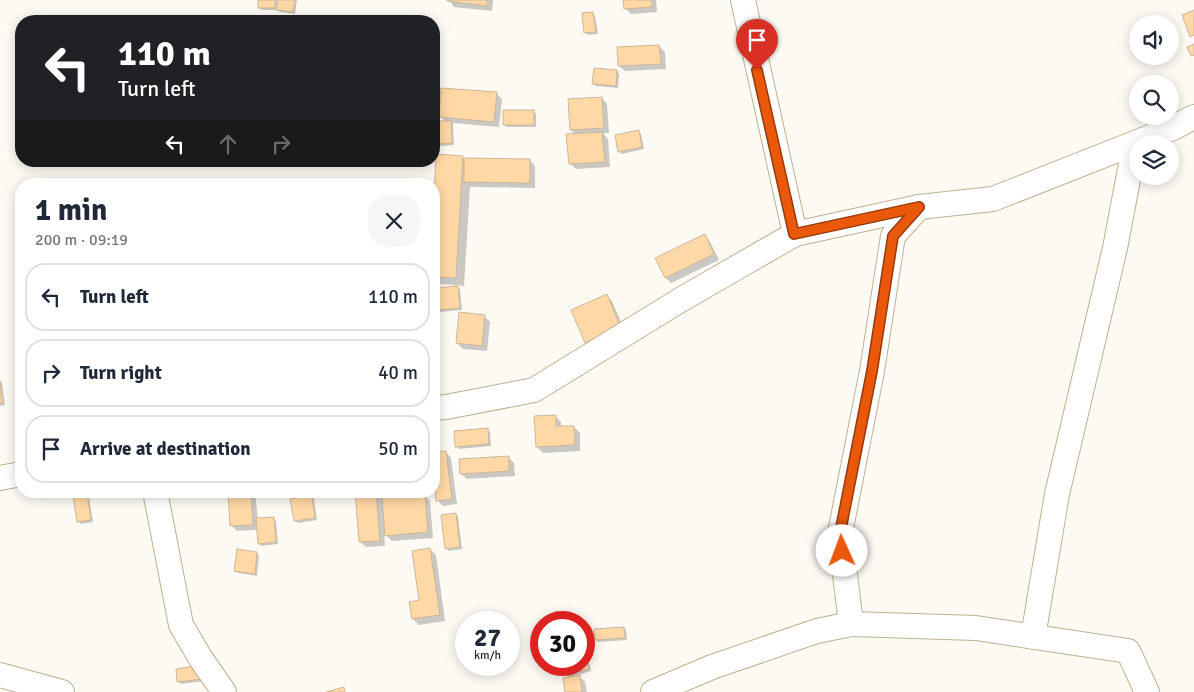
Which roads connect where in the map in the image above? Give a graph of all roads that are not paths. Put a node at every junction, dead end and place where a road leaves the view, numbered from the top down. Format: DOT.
graph roads {
  1 [pos="743,0"];
  2 [pos="1194,116"];
  3 [pos="1156,135"];
  4 [pos="1129,146"];
  5 [pos="1129,178"];
  6 [pos="919,207"];
  7 [pos="794,234"];
  8 [pos="440,408"];
  9 [pos="15,475"];
  10 [pos="0,478"];
  11 [pos="156,498"];
  12 [pos="851,624"];
  13 [pos="1033,637"];
  14 [pos="0,675"];
  15 [pos="62,692"];
  16 [pos="224,692"];
  17 [pos="653,692"];
  18 [pos="1147,692"];
  1 -- 7 [label="street"];
  2 -- 3 [label="street"];
  4 -- 6 [label="street"];
  5 -- 13 [label="street"];
  6 -- 7 [label="street"];
  6 -- 12 [label="street"];
  7 -- 8 [label="street"];
  9 -- 10 [label="street"];
  11 -- 16 [label="street"];
  12 -- 13 [label="street"];
  12 -- 17 [label="street"];
  13 -- 18 [label="street"];
  14 -- 15 [label="street"];
}
